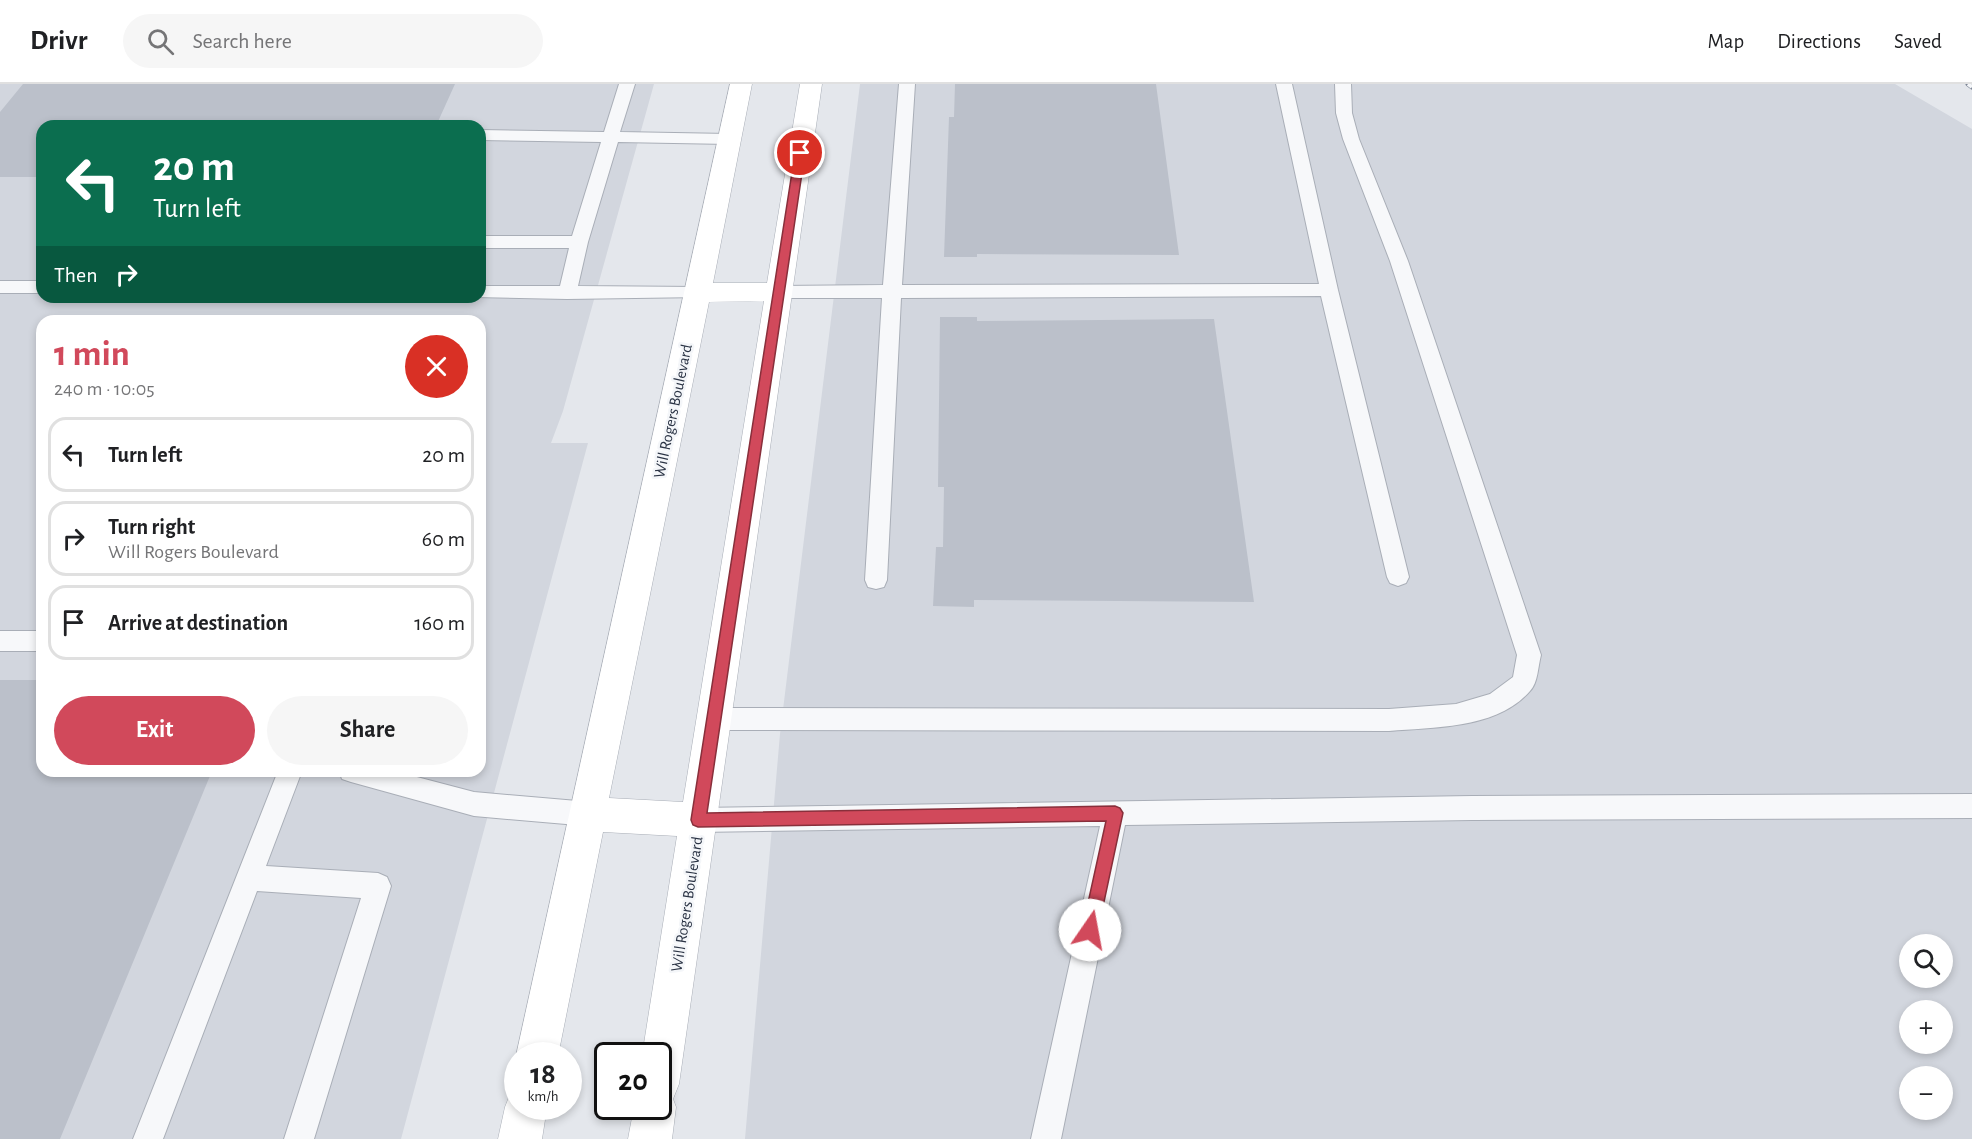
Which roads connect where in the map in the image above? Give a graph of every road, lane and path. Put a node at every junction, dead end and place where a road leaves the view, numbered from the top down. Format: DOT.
graph roads {
  1 [pos="627,84"];
  2 [pos="741,84"];
  3 [pos="811,84"];
  4 [pos="907,84"];
  5 [pos="1284,84"];
  6 [pos="1343,84"];
  7 [pos="486,135"];
  8 [pos="611,137"];
  9 [pos="729,139"];
  10 [pos="486,242"];
  11 [pos="579,242"];
  12 [pos="0,287"];
  13 [pos="36,287"];
  14 [pos="1329,290"];
  15 [pos="486,292"];
  16 [pos="779,292"];
  17 [pos="892,292"];
  18 [pos="567,293"];
  19 [pos="697,293"];
  20 [pos="1398,577"];
  21 [pos="876,580"];
  22 [pos="0,641"];
  23 [pos="36,641"];
  24 [pos="714,719"];
  25 [pos="288,777"];
  26 [pos="373,777"];
  27 [pos="1972,806"];
  28 [pos="1115,813"];
  29 [pos="589,814"];
  30 [pos="698,820"];
  31 [pos="249,878"];
  32 [pos="540,1042"];
  33 [pos="664,1042"];
  34 [pos="524,1120"];
  35 [pos="653,1120"];
  36 [pos="148,1139"];
  37 [pos="299,1139"];
  38 [pos="520,1139"];
  39 [pos="650,1139"];
  40 [pos="1046,1139"];
  1 -- 8 [label="lane"];
  2 -- 9 [label="main road, Will Rogers Boulevard"];
  3 -- 16 [label="main road, Will Rogers Boulevard"];
  4 -- 17 [label="lane"];
  5 -- 14 [label="lane"];
  6 -- 24 [label="lane"];
  7 -- 8 [label="lane"];
  8 -- 9 [label="lane"];
  8 -- 11 [label="lane"];
  9 -- 19 [label="main road, Will Rogers Boulevard"];
  10 -- 11 [label="lane"];
  11 -- 18 [label="lane"];
  12 -- 13 [label="lane"];
  14 -- 17 [label="lane"];
  14 -- 20 [label="lane"];
  15 -- 18 [label="lane"];
  16 -- 17 [label="lane"];
  16 -- 19 [label="main road"];
  16 -- 24 [label="main road, Will Rogers Boulevard"];
  17 -- 21 [label="lane"];
  18 -- 19 [label="lane"];
  19 -- 29 [label="main road, Will Rogers Boulevard"];
  22 -- 23 [label="lane"];
  24 -- 30 [label="main road, Will Rogers Boulevard"];
  25 -- 31 [label="lane"];
  26 -- 29 [label="lane"];
  27 -- 28 [label="lane"];
  28 -- 30 [label="lane"];
  28 -- 40 [label="lane"];
  29 -- 30 [label="main road"];
  29 -- 32 [label="main road, Will Rogers Boulevard"];
  30 -- 33 [label="main road, Will Rogers Boulevard"];
  31 -- 36 [label="lane"];
  31 -- 37 [label="lane"];
  34 -- 38 [label="main road"];
  35 -- 39 [label="main road"];
}
